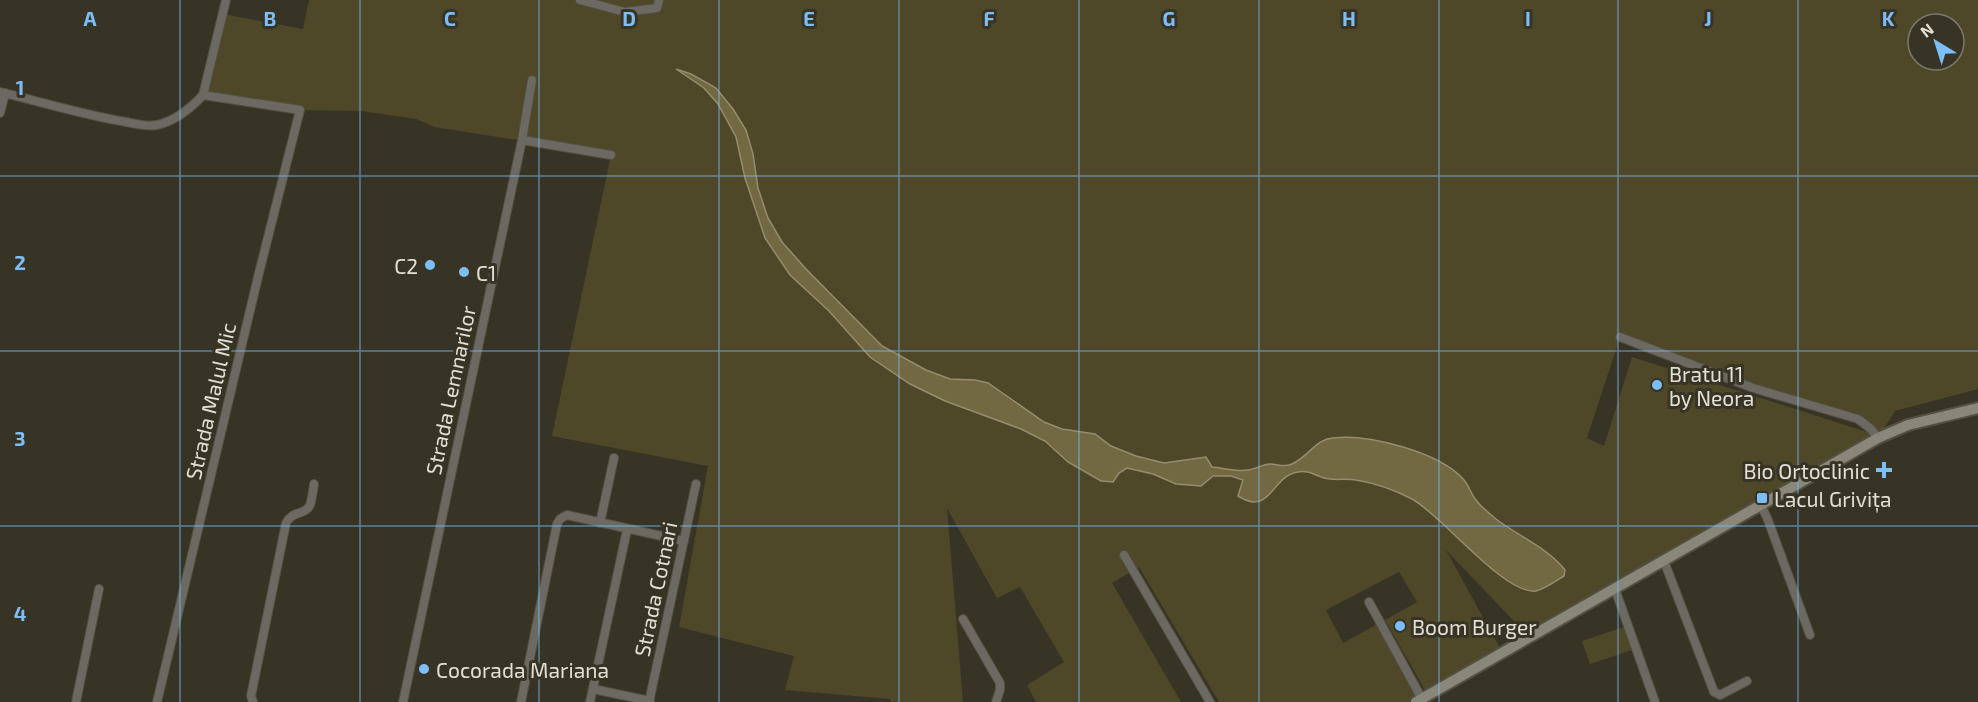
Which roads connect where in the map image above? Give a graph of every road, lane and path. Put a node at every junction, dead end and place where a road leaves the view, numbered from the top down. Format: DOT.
graph roads {
  1 [pos="226,0"];
  2 [pos="580,0"];
  3 [pos="658,0"];
  4 [pos="532,80"];
  5 [pos="2,92"];
  6 [pos="203,95"];
  7 [pos="0,113"];
  8 [pos="522,140"];
  9 [pos="611,155"];
  10 [pos="1620,337"];
  11 [pos="1978,408"];
  12 [pos="1878,438"];
  13 [pos="614,458"];
  14 [pos="314,484"];
  15 [pos="696,484"];
  16 [pos="1761,505"];
  17 [pos="600,523"];
  18 [pos="627,530"];
  19 [pos="684,541"];
  20 [pos="1124,555"];
  21 [pos="1664,561"];
  22 [pos="1615,588"];
  23 [pos="99,589"];
  24 [pos="1369,602"];
  25 [pos="963,619"];
  26 [pos="1810,635"];
  27 [pos="1747,681"];
  28 [pos="593,689"];
  29 [pos="1419,700"];
  30 [pos="76,702"];
  31 [pos="157,702"];
  32 [pos="252,702"];
  33 [pos="403,702"];
  34 [pos="521,702"];
  35 [pos="590,702"];
  36 [pos="650,702"];
  37 [pos="996,702"];
  38 [pos="1210,702"];
  39 [pos="1655,702"];
  1 -- 6 [label="street"];
  2 -- 3 [label="street"];
  4 -- 8 [label="street, Strada Lemnarilor"];
  5 -- 6 [label="street"];
  5 -- 7 [label="street"];
  6 -- 31 [label="street, Strada Malul Mic"];
  8 -- 9 [label="street"];
  8 -- 33 [label="street, Strada Lemnarilor"];
  10 -- 12 [label="street"];
  11 -- 12 [label="main road"];
  12 -- 16 [label="main road"];
  13 -- 17 [label="street"];
  14 -- 32 [label="street"];
  15 -- 19 [label="street, Strada Cotnari"];
  16 -- 21 [label="main road"];
  16 -- 26 [label="street"];
  17 -- 18 [label="street"];
  17 -- 34 [label="street"];
  18 -- 19 [label="street"];
  18 -- 28 [label="street"];
  19 -- 36 [label="street, Strada Cotnari"];
  20 -- 38 [label="street"];
  21 -- 22 [label="main road"];
  21 -- 27 [label="street"];
  22 -- 29 [label="main road"];
  22 -- 39 [label="street"];
  23 -- 30 [label="street"];
  24 -- 29 [label="street"];
  25 -- 37 [label="street"];
  28 -- 35 [label="street"];
  28 -- 36 [label="street"];
}
